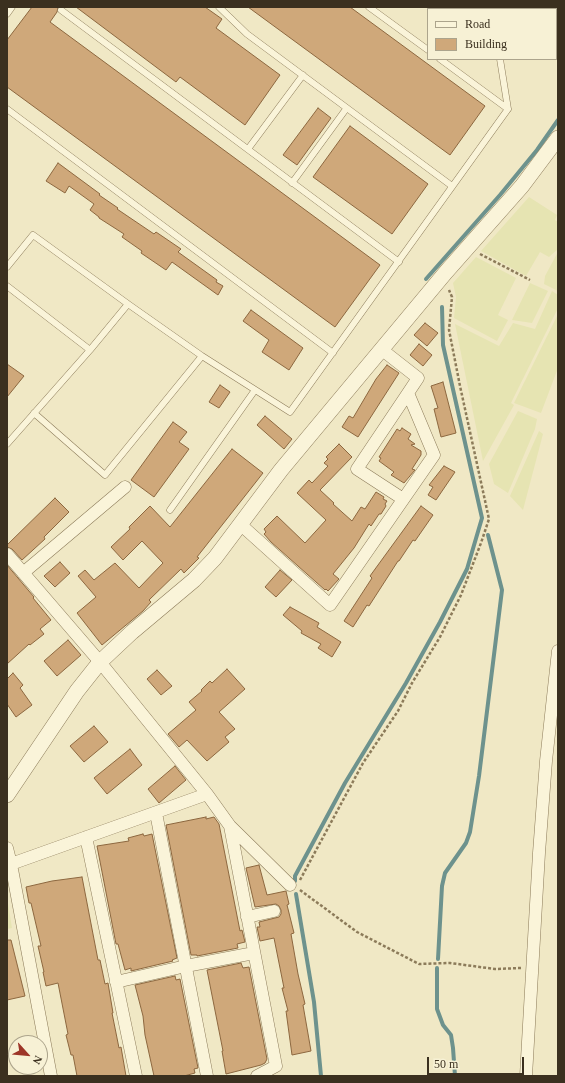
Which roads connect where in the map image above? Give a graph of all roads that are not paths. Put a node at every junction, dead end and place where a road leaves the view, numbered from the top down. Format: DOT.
graph roads {
  1 [pos="12,7"];
  2 [pos="218,7"];
  3 [pos="369,7"];
  4 [pos="487,7"];
  5 [pos="492,8"];
  6 [pos="61,10"];
  7 [pos="7,14"];
  8 [pos="427,49"];
  9 [pos="441,60"];
  10 [pos="500,60"];
  11 [pos="302,76"];
  12 [pos="7,109"];
  13 [pos="346,109"];
  14 [pos="508,109"];
  15 [pos="558,138"];
  16 [pos="248,150"];
  17 [pos="292,183"];
  18 [pos="452,186"];
  19 [pos="399,262"];
  20 [pos="7,267"];
  21 [pos="7,286"];
  22 [pos="128,304"];
  23 [pos="382,349"];
  24 [pos="90,350"];
  25 [pos="333,353"];
  26 [pos="202,356"];
  27 [pos="255,390"];
  28 [pos="408,393"];
  29 [pos="34,413"];
  30 [pos="7,444"];
  31 [pos="126,487"];
  32 [pos="403,499"];
  33 [pos="170,510"];
  34 [pos="240,524"];
  35 [pos="7,554"];
  36 [pos="23,573"];
  37 [pos="558,651"];
  38 [pos="100,662"];
  39 [pos="8,788"];
  40 [pos="207,794"];
  41 [pos="156,813"];
  42 [pos="230,826"];
  43 [pos="86,837"];
  44 [pos="7,848"];
  45 [pos="11,864"];
  46 [pos="294,886"];
  47 [pos="274,911"];
  48 [pos="247,917"];
  49 [pos="254,953"];
  50 [pos="186,966"];
  51 [pos="116,982"];
  52 [pos="51,1076"];
  53 [pos="136,1076"];
  54 [pos="207,1076"];
  55 [pos="257,1076"];
  56 [pos="526,1076"];
  1 -- 7 [label="lane"];
  2 -- 11 [label="lane"];
  3 -- 8 [label="lane"];
  4 -- 5 [label="lane"];
  6 -- 16 [label="lane"];
  9 -- 14 [label="lane"];
  10 -- 14 [label="lane"];
  11 -- 13 [label="lane"];
  11 -- 16 [label="lane"];
  12 -- 25 [label="lane"];
  13 -- 17 [label="lane"];
  13 -- 18 [label="lane"];
  14 -- 18 [label="lane"];
  15 -- 23 [label="street"];
  16 -- 17 [label="lane"];
  17 -- 19 [label="lane"];
  18 -- 19 [label="lane"];
  19 -- 25 [label="lane"];
  20 -- 22 [label="lane"];
  21 -- 24 [label="lane"];
  22 -- 24 [label="lane"];
  22 -- 26 [label="lane"];
  23 -- 28 [label="street"];
  23 -- 34 [label="street"];
  24 -- 29 [label="lane"];
  25 -- 27 [label="lane"];
  26 -- 27 [label="lane"];
  26 -- 29 [label="lane"];
  27 -- 33 [label="lane"];
  28 -- 32 [label="street"];
  28 -- 32 [label="street"];
  29 -- 30 [label="lane"];
  31 -- 36 [label="street"];
  32 -- 34 [label="street"];
  34 -- 38 [label="street"];
  35 -- 36 [label="street"];
  36 -- 38 [label="street"];
  37 -- 56 [label="street"];
  38 -- 39 [label="street"];
  38 -- 40 [label="street"];
  40 -- 41 [label="street"];
  40 -- 42 [label="street"];
  41 -- 43 [label="street"];
  41 -- 50 [label="street"];
  42 -- 46 [label="street"];
  42 -- 48 [label="street"];
  43 -- 45 [label="street"];
  43 -- 51 [label="street"];
  44 -- 45 [label="street"];
  45 -- 52 [label="street"];
  47 -- 48 [label="street"];
  48 -- 49 [label="street"];
  49 -- 50 [label="street"];
  49 -- 55 [label="street"];
  50 -- 51 [label="street"];
  50 -- 54 [label="street"];
  51 -- 53 [label="street"];
}
